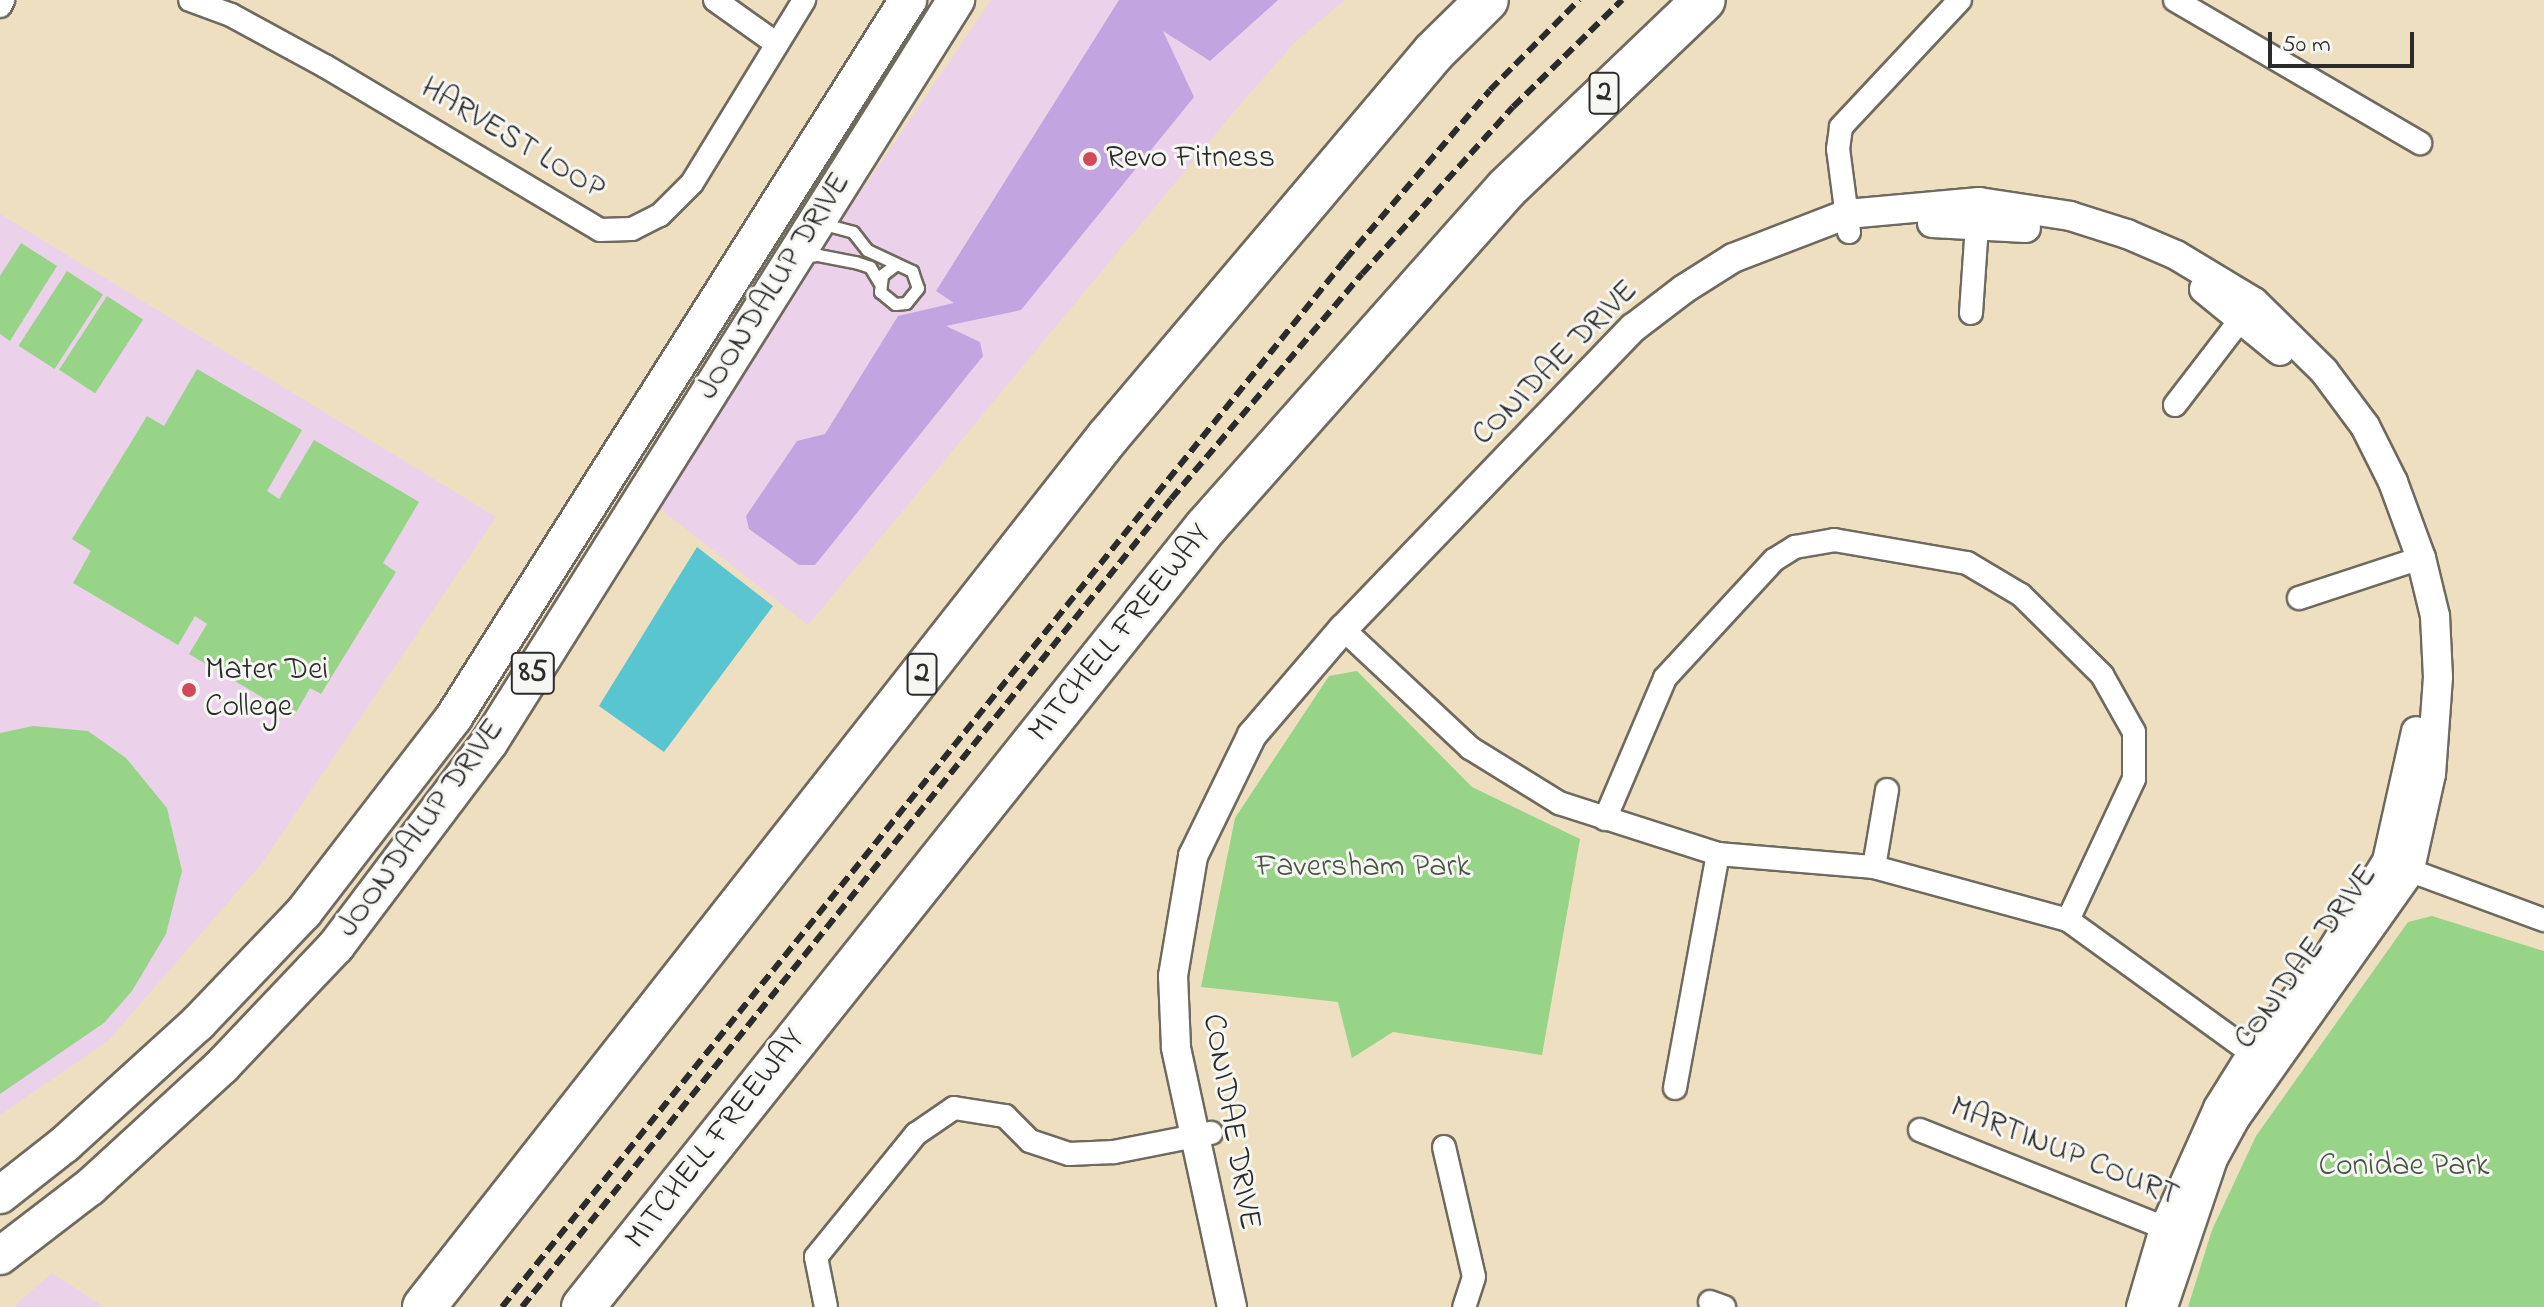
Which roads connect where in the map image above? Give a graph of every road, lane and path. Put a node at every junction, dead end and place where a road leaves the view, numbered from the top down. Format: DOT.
graph roads {
  1 [pos="3,0"];
  2 [pos="190,0"];
  3 [pos="715,0"];
  4 [pos="804,0"];
  5 [pos="908,0"];
  6 [pos="956,0"];
  7 [pos="1487,0"];
  8 [pos="1704,0"];
  9 [pos="1960,0"];
  10 [pos="2175,0"];
  11 [pos="0,6"];
  12 [pos="235,7"];
  13 [pos="777,44"];
  14 [pos="2420,143"];
  15 [pos="1978,212"];
  16 [pos="817,222"];
  17 [pos="1848,223"];
  18 [pos="793,257"];
  19 [pos="743,260"];
  20 [pos="894,266"];
  21 [pos="879,282"];
  22 [pos="2247,310"];
  23 [pos="1971,313"];
  24 [pos="2175,405"];
  25 [pos="2412,561"];
  26 [pos="2299,598"];
  27 [pos="1348,635"];
  28 [pos="1887,790"];
  29 [pos="1605,819"];
  30 [pos="1718,854"];
  31 [pos="1874,867"];
  32 [pos="2398,867"];
  33 [pos="2068,920"];
  34 [pos="2544,920"];
  35 [pos="2262,1059"];
  36 [pos="1675,1088"];
  37 [pos="1920,1130"];
  38 [pos="1201,1135"];
  39 [pos="1444,1147"];
  40 [pos="0,1195"];
  41 [pos="2175,1233"];
  42 [pos="0,1256"];
  43 [pos="424,1307"];
  44 [pos="583,1307"];
  45 [pos="826,1307"];
  46 [pos="1232,1307"];
  47 [pos="1250,1307"];
  48 [pos="1464,1307"];
  49 [pos="2141,1307"];
  50 [pos="2163,1307"];
  1 -- 11 [label="street"];
  2 -- 12 [label="street, HARVEST LOOP"];
  3 -- 13 [label="street"];
  4 -- 13 [label="street, HARVEST LOOP"];
  5 -- 19 [label="main road, JOONDALUP DRIVE / 85"];
  6 -- 16 [label="main road, JOONDALUP DRIVE / 85"];
  7 -- 43 [label="highway, 2"];
  8 -- 44 [label="highway, MITCHELL FREEWAY / 2"];
  9 -- 17 [label="street"];
  10 -- 14 [label="street"];
  12 -- 13 [label="street, HARVEST LOOP"];
  15 -- 17 [label="street, CONIDAE DRIVE"];
  15 -- 22 [label="street, CONIDAE DRIVE"];
  15 -- 23 [label="street"];
  16 -- 18 [label="main road, JOONDALUP DRIVE / 85"];
  16 -- 19 [label="main road"];
  16 -- 20 [label="lane"];
  17 -- 27 [label="street, CONIDAE DRIVE"];
  18 -- 21 [label="lane"];
  18 -- 42 [label="main road, JOONDALUP DRIVE / 85"];
  19 -- 40 [label="main road, JOONDALUP DRIVE / 85"];
  20 -- 21 [label="lane"];
  20 -- 21 [label="lane"];
  22 -- 24 [label="street"];
  22 -- 25 [label="street, CONIDAE DRIVE"];
  25 -- 26 [label="street"];
  25 -- 32 [label="street, CONIDAE DRIVE"];
  27 -- 29 [label="street"];
  27 -- 38 [label="street, CONIDAE DRIVE"];
  28 -- 31 [label="street"];
  29 -- 30 [label="street"];
  29 -- 33 [label="street"];
  30 -- 31 [label="street"];
  30 -- 36 [label="street"];
  31 -- 33 [label="street"];
  32 -- 34 [label="street"];
  32 -- 35 [label="street, CONIDAE DRIVE"];
  33 -- 35 [label="street"];
  35 -- 41 [label="street, CONIDAE DRIVE"];
  37 -- 41 [label="street, MARTINUP COURT"];
  38 -- 45 [label="street"];
  38 -- 46 [label="street, CONIDAE DRIVE"];
  38 -- 47 [label="street, CONIDAE DRIVE"];
  39 -- 48 [label="street"];
  41 -- 49 [label="street, CONIDAE DRIVE"];
  41 -- 50 [label="street, CONIDAE DRIVE"];
}
